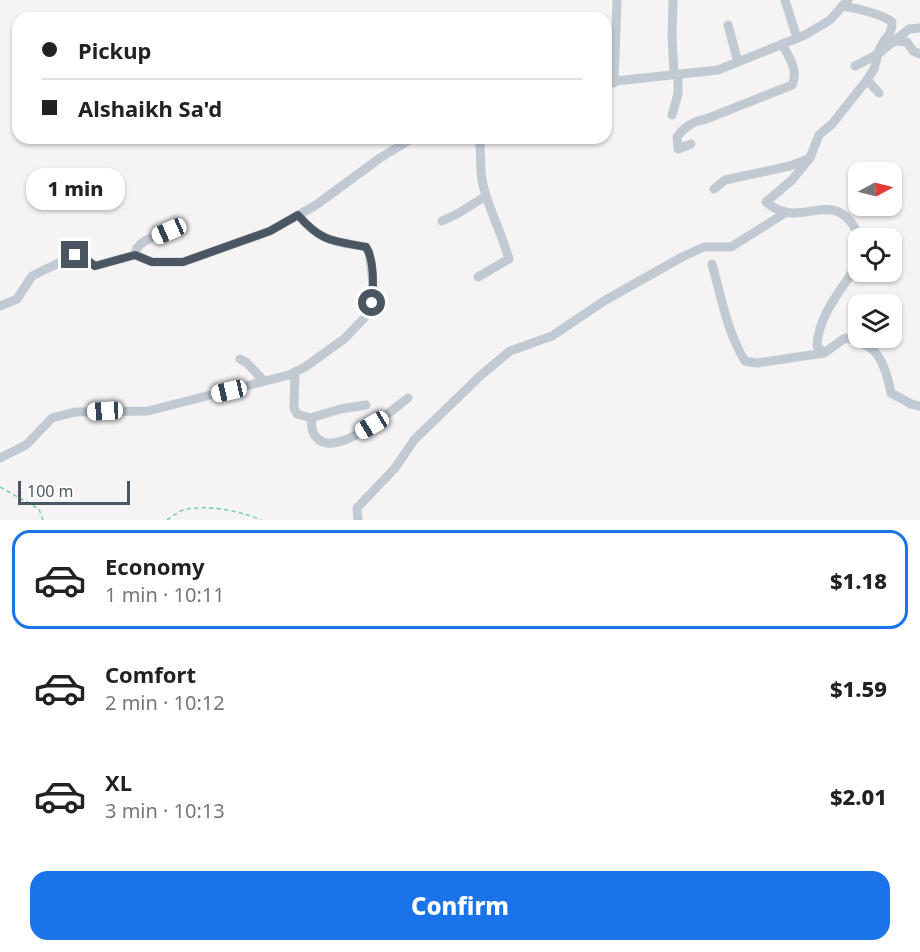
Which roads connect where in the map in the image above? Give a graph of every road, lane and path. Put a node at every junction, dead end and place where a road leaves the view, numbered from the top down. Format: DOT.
graph roads {
  1 [pos="616,0"];
  2 [pos="673,0"];
  3 [pos="785,0"];
  4 [pos="845,3"];
  5 [pos="862,5"];
  6 [pos="728,25"];
  7 [pos="920,28"];
  8 [pos="797,38"];
  9 [pos="894,41"];
  10 [pos="782,44"];
  11 [pos="878,54"];
  12 [pos="920,54"];
  13 [pos="612,55"];
  14 [pos="738,62"];
  15 [pos="855,66"];
  16 [pos="676,74"];
  17 [pos="867,80"];
  18 [pos="612,83"];
  19 [pos="879,93"];
  20 [pos="672,115"];
  21 [pos="403,144"];
  22 [pos="479,144"];
  23 [pos="691,144"];
  24 [pos="810,158"];
  25 [pos="714,189"];
  26 [pos="486,196"];
  27 [pos="785,213"];
  28 [pos="298,215"];
  29 [pos="442,220"];
  30 [pos="855,228"];
  31 [pos="169,231"];
  32 [pos="135,255"];
  33 [pos="712,264"];
  34 [pos="478,277"];
  35 [pos="848,279"];
  36 [pos="0,306"];
  37 [pos="824,352"];
  38 [pos="240,359"];
  39 [pos="295,372"];
  40 [pos="264,380"];
  41 [pos="408,398"];
  42 [pos="366,405"];
  43 [pos="920,406"];
  44 [pos="311,418"];
  45 [pos="0,458"];
  46 [pos="0,487"];
  47 [pos="43,520"];
  48 [pos="167,520"];
  49 [pos="261,520"];
  50 [pos="358,520"];
  1 -- 13 [label="street"];
  2 -- 16 [label="street"];
  3 -- 8 [label="street"];
  4 -- 5 [label="street"];
  4 -- 8 [label="street"];
  5 -- 11 [label="street"];
  6 -- 14 [label="street"];
  7 -- 9 [label="street"];
  8 -- 10 [label="street"];
  9 -- 11 [label="street"];
  9 -- 12 [label="street"];
  10 -- 14 [label="street"];
  10 -- 23 [label="street"];
  11 -- 15 [label="street"];
  11 -- 17 [label="street"];
  14 -- 16 [label="street"];
  16 -- 18 [label="street"];
  16 -- 20 [label="street"];
  17 -- 19 [label="street"];
  17 -- 24 [label="street"];
  21 -- 28 [label="street"];
  22 -- 26 [label="street"];
  24 -- 25 [label="street"];
  24 -- 27 [label="street"];
  26 -- 29 [label="street"];
  26 -- 34 [label="street"];
  27 -- 30 [label="street"];
  27 -- 50 [label="street"];
  28 -- 32 [label="street"];
  28 -- 39 [label="street"];
  31 -- 32 [label="street"];
  32 -- 36 [label="street"];
  33 -- 37 [label="street"];
  35 -- 37 [label="street"];
  37 -- 43 [label="street"];
  38 -- 40 [label="street"];
  39 -- 40 [label="street"];
  39 -- 44 [label="street"];
  40 -- 45 [label="street"];
  41 -- 44 [label="street"];
  42 -- 44 [label="street"];
  46 -- 47 [label="path"];
  48 -- 49 [label="path"];
}
